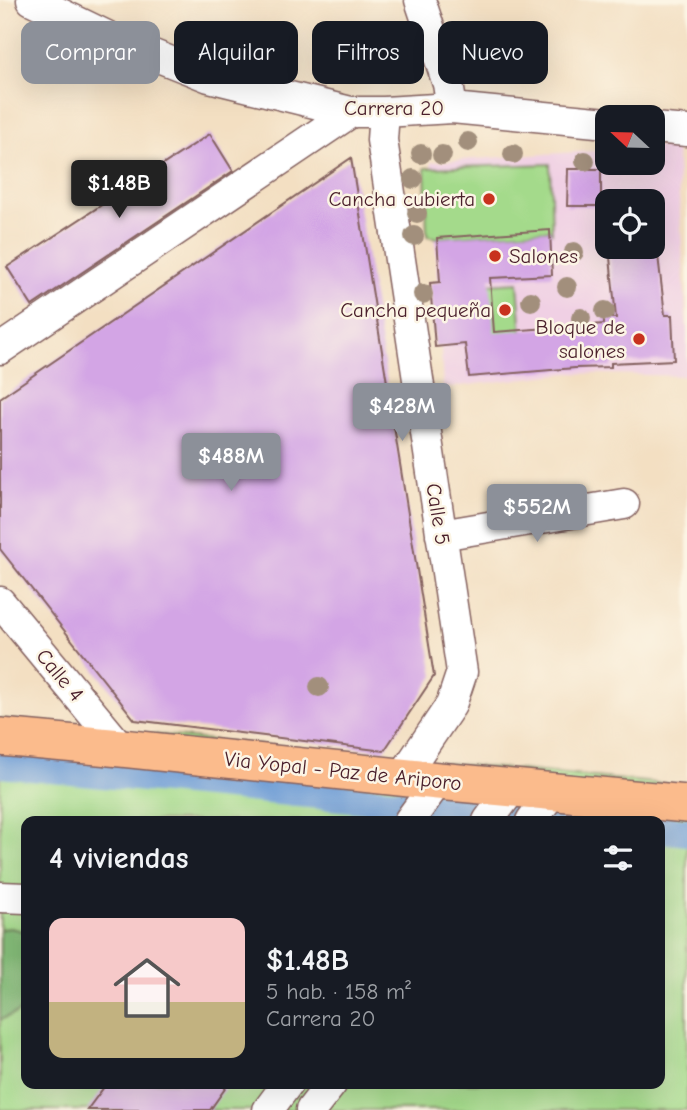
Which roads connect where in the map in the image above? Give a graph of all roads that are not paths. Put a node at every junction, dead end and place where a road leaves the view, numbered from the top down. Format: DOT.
graph roads {
  1 [pos="32,0"];
  2 [pos="420,0"];
  3 [pos="452,108"];
  4 [pos="351,112"];
  5 [pos="384,112"];
  6 [pos="595,122"];
  7 [pos="665,129"];
  8 [pos="687,131"];
  9 [pos="0,349"];
  10 [pos="624,504"];
  11 [pos="441,535"];
  12 [pos="0,602"];
  13 [pos="0,737"];
  14 [pos="121,748"];
  15 [pos="426,780"];
  16 [pos="513,788"];
  17 [pos="552,792"];
  18 [pos="687,804"];
  19 [pos="411,816"];
  20 [pos="492,816"];
  21 [pos="535,816"];
  22 [pos="0,897"];
  23 [pos="21,898"];
  24 [pos="284,1089"];
  25 [pos="328,1089"];
  26 [pos="268,1110"];
  27 [pos="312,1110"];
  1 -- 4 [label="street, Carrera 20"];
  2 -- 3 [label="street"];
  3 -- 5 [label="street, Carrera 20"];
  3 -- 6 [label="street, Carrera 20"];
  4 -- 5 [label="street, Carrera 20"];
  4 -- 9 [label="street"];
  5 -- 11 [label="street, Calle 5"];
  7 -- 8 [label="street"];
  10 -- 11 [label="street"];
  11 -- 15 [label="street, Calle 5"];
  12 -- 14 [label="street, Calle 4"];
  13 -- 14 [label="main road, Via Yopal - Paz de Ariporo"];
  14 -- 15 [label="main road, Via Yopal - Paz de Ariporo"];
  15 -- 16 [label="main road, Via Yopal - Paz de Ariporo"];
  15 -- 19 [label="street, Calle 5"];
  16 -- 17 [label="main road, Via Yopal - Paz de Ariporo"];
  16 -- 20 [label="street"];
  17 -- 18 [label="main road, Via Yopal - Paz de Ariporo"];
  17 -- 21 [label="street"];
  22 -- 23 [label="street"];
  24 -- 26 [label="street"];
  25 -- 27 [label="street"];
}
